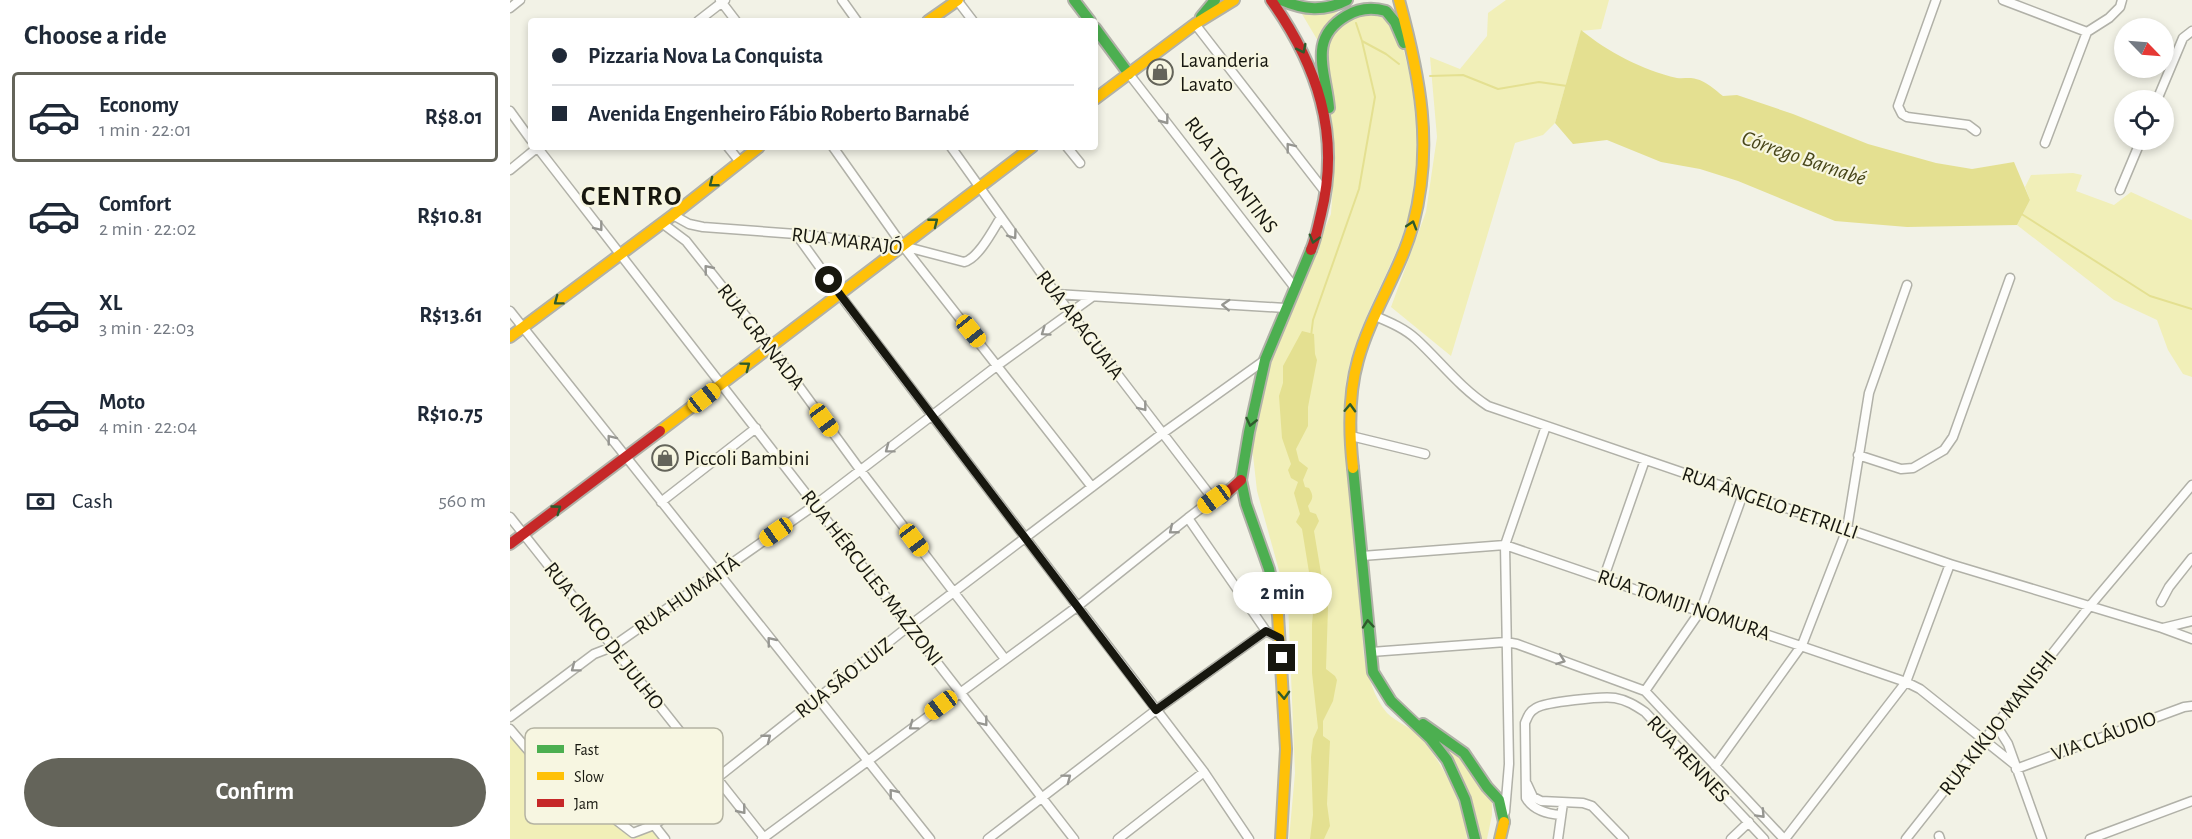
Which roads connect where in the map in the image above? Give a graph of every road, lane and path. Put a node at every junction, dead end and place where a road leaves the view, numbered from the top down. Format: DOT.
graph roads {
  1 [pos="520,0"];
  2 [pos="842,0"];
  3 [pos="957,0"];
  4 [pos="1215,0"];
  5 [pos="1234,0"];
  6 [pos="1271,0"];
  7 [pos="1281,0"];
  8 [pos="1347,0"];
  9 [pos="1399,0"];
  10 [pos="1404,0"];
  11 [pos="1936,0"];
  12 [pos="2003,0"];
  13 [pos="2122,0"];
  14 [pos="722,1"];
  15 [pos="1078,1"];
  16 [pos="510,8"];
  17 [pos="1404,16"];
  18 [pos="702,18"];
  19 [pos="734,18"];
  20 [pos="855,18"];
  21 [pos="932,18"];
  22 [pos="971,18"];
  23 [pos="1088,18"];
  24 [pos="1196,24"];
  25 [pos="2192,31"];
  26 [pos="1098,32"];
  27 [pos="2087,32"];
  28 [pos="1417,68"];
  29 [pos="1129,74"];
  30 [pos="2161,90"];
  31 [pos="1098,97"];
  32 [pos="510,111"];
  33 [pos="1327,129"];
  34 [pos="1976,131"];
  35 [pos="528,136"];
  36 [pos="2044,143"];
  37 [pos="533,150"];
  38 [pos="539,150"];
  39 [pos="730,150"];
  40 [pos="755,150"];
  41 [pos="835,150"];
  42 [pos="953,150"];
  43 [pos="1028,150"];
  44 [pos="1069,150"];
  45 [pos="2137,150"];
  46 [pos="740,162"];
  47 [pos="1080,163"];
  48 [pos="510,170"];
  49 [pos="981,186"];
  50 [pos="2120,190"];
  51 [pos="1326,193"];
  52 [pos="673,215"];
  53 [pos="1001,217"];
  54 [pos="663,223"];
  55 [pos="796,234"];
  56 [pos="903,246"];
  57 [pos="621,254"];
  58 [pos="2010,278"];
  59 [pos="1907,285"];
  60 [pos="1295,288"];
  61 [pos="1056,294"];
  62 [pos="840,295"];
  63 [pos="1092,297"];
  64 [pos="1285,308"];
  65 [pos="510,311"];
  66 [pos="1071,313"];
  67 [pos="1375,316"];
  68 [pos="523,327"];
  69 [pos="510,338"];
  70 [pos="771,348"];
  71 [pos="1265,360"];
  72 [pos="998,365"];
  73 [pos="722,384"];
  74 [pos="932,416"];
  75 [pos="1546,426"];
  76 [pos="756,428"];
  77 [pos="1163,433"];
  78 [pos="1351,435"];
  79 [pos="1425,454"];
  80 [pos="1858,455"];
  81 [pos="626,458"];
  82 [pos="1645,460"];
  83 [pos="861,471"];
  84 [pos="1241,480"];
  85 [pos="2192,485"];
  86 [pos="1092,487"];
  87 [pos="1743,494"];
  88 [pos="1217,499"];
  89 [pos="661,502"];
  90 [pos="1246,504"];
  91 [pos="815,505"];
  92 [pos="510,517"];
  93 [pos="1188,518"];
  94 [pos="1847,530"];
  95 [pos="523,534"];
  96 [pos="1026,537"];
  97 [pos="510,544"];
  98 [pos="1505,545"];
  99 [pos="1362,556"];
  100 [pos="2192,558"];
  101 [pos="1950,564"];
  102 [pos="718,573"];
  103 [pos="1604,577"];
  104 [pos="954,593"];
  105 [pos="2161,602"];
  106 [pos="1078,606"];
  107 [pos="2089,607"];
  108 [pos="1701,610"];
  109 [pos="2192,621"];
  110 [pos="909,626"];
  111 [pos="2162,628"];
  112 [pos="1266,631"];
  113 [pos="1280,638"];
  114 [pos="2192,639"];
  115 [pos="1506,642"];
  116 [pos="1802,645"];
  117 [pos="612,647"];
  118 [pos="1371,652"];
  119 [pos="1005,659"];
  120 [pos="1906,682"];
  121 [pos="1645,691"];
  122 [pos="960,692"];
  123 [pos="817,698"];
  124 [pos="2192,706"];
  125 [pos="1156,710"];
  126 [pos="1403,713"];
  127 [pos="510,717"];
  128 [pos="1996,725"];
  129 [pos="677,728"];
  130 [pos="510,729"];
  131 [pos="1984,740"];
  132 [pos="525,747"];
  133 [pos="867,761"];
  134 [pos="1715,766"];
  135 [pos="2015,767"];
  136 [pos="1204,772"];
  137 [pos="723,773"];
  138 [pos="1525,781"];
  139 [pos="723,786"];
  140 [pos="1042,797"];
  141 [pos="2192,801"];
  142 [pos="1563,803"];
  143 [pos="1561,815"];
  144 [pos="1504,822"];
  145 [pos="1749,822"];
  146 [pos="621,824"];
  147 [pos="654,825"];
  148 [pos="1282,835"];
  149 [pos="764,838"];
  150 [pos="665,839"];
  151 [pos="930,839"];
  152 [pos="988,839"];
  153 [pos="1074,839"];
  154 [pos="1118,839"];
  155 [pos="1249,839"];
  156 [pos="1272,839"];
  157 [pos="1475,839"];
  158 [pos="1500,839"];
  159 [pos="1558,839"];
  160 [pos="1624,839"];
  161 [pos="1731,839"];
  162 [pos="1764,839"];
  163 [pos="1785,839"];
  164 [pos="1906,839"];
  165 [pos="2042,839"];
  166 [pos="2090,839"];
  1 -- 16 [label="street"];
  2 -- 20 [label="street"];
  3 -- 21 [label="main road"];
  3 -- 22 [label="street"];
  4 -- 24 [label="main road"];
  5 -- 24 [label="main road"];
  6 -- 33 [label="main road, one-way"];
  7 -- 8 [label="main road"];
  9 -- 17 [label="main road"];
  10 -- 17 [label="main road"];
  11 -- 34 [label="street"];
  12 -- 27 [label="street"];
  13 -- 27 [label="street"];
  14 -- 18 [label="street"];
  14 -- 19 [label="street"];
  15 -- 23 [label="main road"];
  17 -- 28 [label="main road"];
  24 -- 29 [label="main road"];
  51 -- 24 [label="street, one-way"];
  25 -- 30 [label="street"];
  26 -- 29 [label="main road, RUA TOCANTINS"];
  27 -- 36 [label="street"];
  28 -- 33 [label="main road"];
  67 -- 28 [label="main road, one-way"];
  29 -- 31 [label="main road"];
  29 -- 60 [label="street, RUA TOCANTINS, one-way"];
  32 -- 35 [label="street"];
  33 -- 51 [label="main road"];
  37 -- 48 [label="street"];
  38 -- 57 [label="street, RUA HÉRCULES MAZZONI, one-way"];
  39 -- 46 [label="street"];
  40 -- 46 [label="main road"];
  41 -- 56 [label="street"];
  42 -- 49 [label="street, RUA ARAGUAIA"];
  43 -- 49 [label="main road"];
  44 -- 47 [label="street"];
  45 -- 50 [label="street"];
  46 -- 52 [label="main road, one-way"];
  49 -- 53 [label="street, RUA ARAGUAIA"];
  56 -- 49 [label="main road, one-way"];
  51 -- 60 [label="main road, one-way"];
  52 -- 54 [label="main road"];
  52 -- 55 [label="street, RUA MARAJÓ"];
  53 -- 56 [label="street, RUA MARAJÓ"];
  53 -- 61 [label="street, RUA ARAGUAIA, one-way"];
  54 -- 57 [label="main road"];
  70 -- 54 [label="street, RUA GRANADA, one-way"];
  55 -- 56 [label="street, RUA MARAJÓ"];
  55 -- 62 [label="street"];
  56 -- 62 [label="main road"];
  56 -- 72 [label="street"];
  57 -- 68 [label="main road, one-way"];
  57 -- 73 [label="street, RUA HÉRCULES MAZZONI"];
  58 -- 80 [label="street"];
  59 -- 80 [label="street"];
  60 -- 64 [label="main road"];
  61 -- 63 [label="street"];
  61 -- 66 [label="street, RUA ARAGUAIA"];
  62 -- 70 [label="main road"];
  62 -- 74 [label="street"];
  64 -- 63 [label="street, one-way"];
  63 -- 66 [label="street, RUA HUMAITÁ"];
  64 -- 71 [label="main road"];
  65 -- 68 [label="street"];
  66 -- 72 [label="street, RUA HUMAITÁ, one-way"];
  66 -- 77 [label="street, RUA ARAGUAIA, one-way"];
  67 -- 75 [label="street, RUA ÂNGELO PETRILLI"];
  78 -- 67 [label="main road, one-way"];
  68 -- 69 [label="main road"];
  81 -- 68 [label="street, one-way"];
  73 -- 70 [label="main road, one-way"];
  70 -- 83 [label="street, RUA GRANADA"];
  71 -- 77 [label="street, RUA SÃO LUIZ"];
  71 -- 84 [label="main road, one-way"];
  72 -- 74 [label="street, RUA HUMAITÁ"];
  72 -- 86 [label="street"];
  73 -- 76 [label="street, RUA HÉRCULES MAZZONI"];
  73 -- 81 [label="main road"];
  74 -- 83 [label="street, RUA HUMAITÁ, one-way"];
  74 -- 96 [label="street"];
  75 -- 82 [label="street, RUA ÂNGELO PETRILLI"];
  75 -- 98 [label="street"];
  76 -- 89 [label="street"];
  76 -- 91 [label="street, RUA HÉRCULES MAZZONI"];
  77 -- 86 [label="street, RUA SÃO LUIZ"];
  77 -- 88 [label="street, RUA ARAGUAIA"];
  78 -- 79 [label="street"];
  78 -- 99 [label="main road"];
  80 -- 94 [label="street"];
  81 -- 89 [label="street"];
  95 -- 81 [label="main road, one-way"];
  82 -- 87 [label="street, RUA ÂNGELO PETRILLI"];
  82 -- 103 [label="street"];
  83 -- 91 [label="street, RUA HUMAITÁ"];
  83 -- 104 [label="street, RUA GRANADA"];
  84 -- 88 [label="main road"];
  84 -- 90 [label="main road"];
  85 -- 107 [label="street, RUA KIKUO MANISHI"];
  86 -- 96 [label="street, RUA SÃO LUIZ"];
  87 -- 94 [label="street, RUA ÂNGELO PETRILLI"];
  87 -- 108 [label="street"];
  88 -- 90 [label="main road"];
  88 -- 93 [label="street"];
  89 -- 102 [label="street"];
  90 -- 113 [label="main road"];
  91 -- 102 [label="street, RUA HUMAITÁ"];
  91 -- 110 [label="street, RUA HÉRCULES MAZZONI"];
  92 -- 95 [label="street, RUA CINCO DE JULHO"];
  93 -- 106 [label="street, one-way"];
  93 -- 112 [label="street"];
  94 -- 101 [label="street, RUA ÂNGELO PETRILLI"];
  94 -- 116 [label="street"];
  95 -- 97 [label="main road"];
  95 -- 117 [label="street, RUA CINCO DE JULHO"];
  96 -- 104 [label="street, RUA SÃO LUIZ"];
  96 -- 106 [label="street"];
  98 -- 99 [label="street, RUA TOMIJI NOMURA"];
  98 -- 103 [label="street, RUA TOMIJI NOMURA"];
  98 -- 115 [label="street"];
  118 -- 99 [label="main road, one-way"];
  100 -- 105 [label="street"];
  101 -- 107 [label="street, RUA ÂNGELO PETRILLI"];
  101 -- 120 [label="street"];
  102 -- 117 [label="street, RUA HUMAITÁ"];
  123 -- 102 [label="street, one-way"];
  103 -- 108 [label="street, RUA TOMIJI NOMURA"];
  104 -- 110 [label="street, RUA SÃO LUIZ"];
  104 -- 119 [label="street, RUA GRANADA"];
  106 -- 119 [label="street"];
  106 -- 125 [label="street"];
  107 -- 111 [label="street, RUA ÂNGELO PETRILLI"];
  107 -- 128 [label="street, RUA KIKUO MANISHI"];
  108 -- 116 [label="street, RUA TOMIJI NOMURA"];
  108 -- 121 [label="street"];
  109 -- 111 [label="street"];
  110 -- 122 [label="street, RUA HÉRCULES MAZZONI"];
  110 -- 123 [label="street, RUA SÃO LUIZ"];
  111 -- 114 [label="street, RUA ÂNGELO PETRILLI"];
  112 -- 113 [label="street"];
  112 -- 125 [label="street"];
  113 -- 148 [label="main road, one-way"];
  115 -- 118 [label="street"];
  115 -- 121 [label="street, one-way"];
  115 -- 144 [label="street"];
  116 -- 120 [label="street, RUA TOMIJI NOMURA"];
  116 -- 134 [label="street"];
  117 -- 127 [label="street, RUA HUMAITÁ, one-way"];
  117 -- 129 [label="street, RUA CINCO DE JULHO"];
  118 -- 126 [label="main road"];
  119 -- 122 [label="street"];
  120 -- 131 [label="street, RUA TOMIJI NOMURA"];
  120 -- 163 [label="street"];
  121 -- 134 [label="street"];
  122 -- 133 [label="street, one-way"];
  122 -- 140 [label="street, RUA HÉRCULES MAZZONI, one-way"];
  123 -- 133 [label="street"];
  137 -- 123 [label="street, RUA SÃO LUIZ, one-way"];
  124 -- 135 [label="street, VIA CLÁUDIO"];
  125 -- 136 [label="street"];
  140 -- 125 [label="street, one-way"];
  126 -- 144 [label="main road"];
  126 -- 157 [label="main road"];
  128 -- 131 [label="street, RUA KIKUO MANISHI"];
  128 -- 135 [label="street"];
  130 -- 132 [label="street"];
  131 -- 135 [label="street, RUA TOMIJI NOMURA"];
  131 -- 164 [label="street, RUA KIKUO MANISHI"];
  133 -- 149 [label="street"];
  151 -- 133 [label="street, one-way"];
  134 -- 163 [label="street, one-way"];
  135 -- 165 [label="street"];
  136 -- 154 [label="street"];
  136 -- 155 [label="street"];
  138 -- 142 [label="street"];
  138 -- 143 [label="street, RUA RENNES"];
  138 -- 145 [label="street, RUA RENNES"];
  139 -- 149 [label="street, RUA CINCO DE JULHO, one-way"];
  140 -- 152 [label="street"];
  140 -- 153 [label="street, RUA HÉRCULES MAZZONI"];
  141 -- 166 [label="street"];
  142 -- 143 [label="street"];
  142 -- 160 [label="street"];
  143 -- 159 [label="street"];
  144 -- 158 [label="main road"];
  145 -- 161 [label="street"];
  145 -- 162 [label="street, RUA RENNES"];
  146 -- 147 [label="street"];
  147 -- 150 [label="street"];
  148 -- 156 [label="street"];
}
